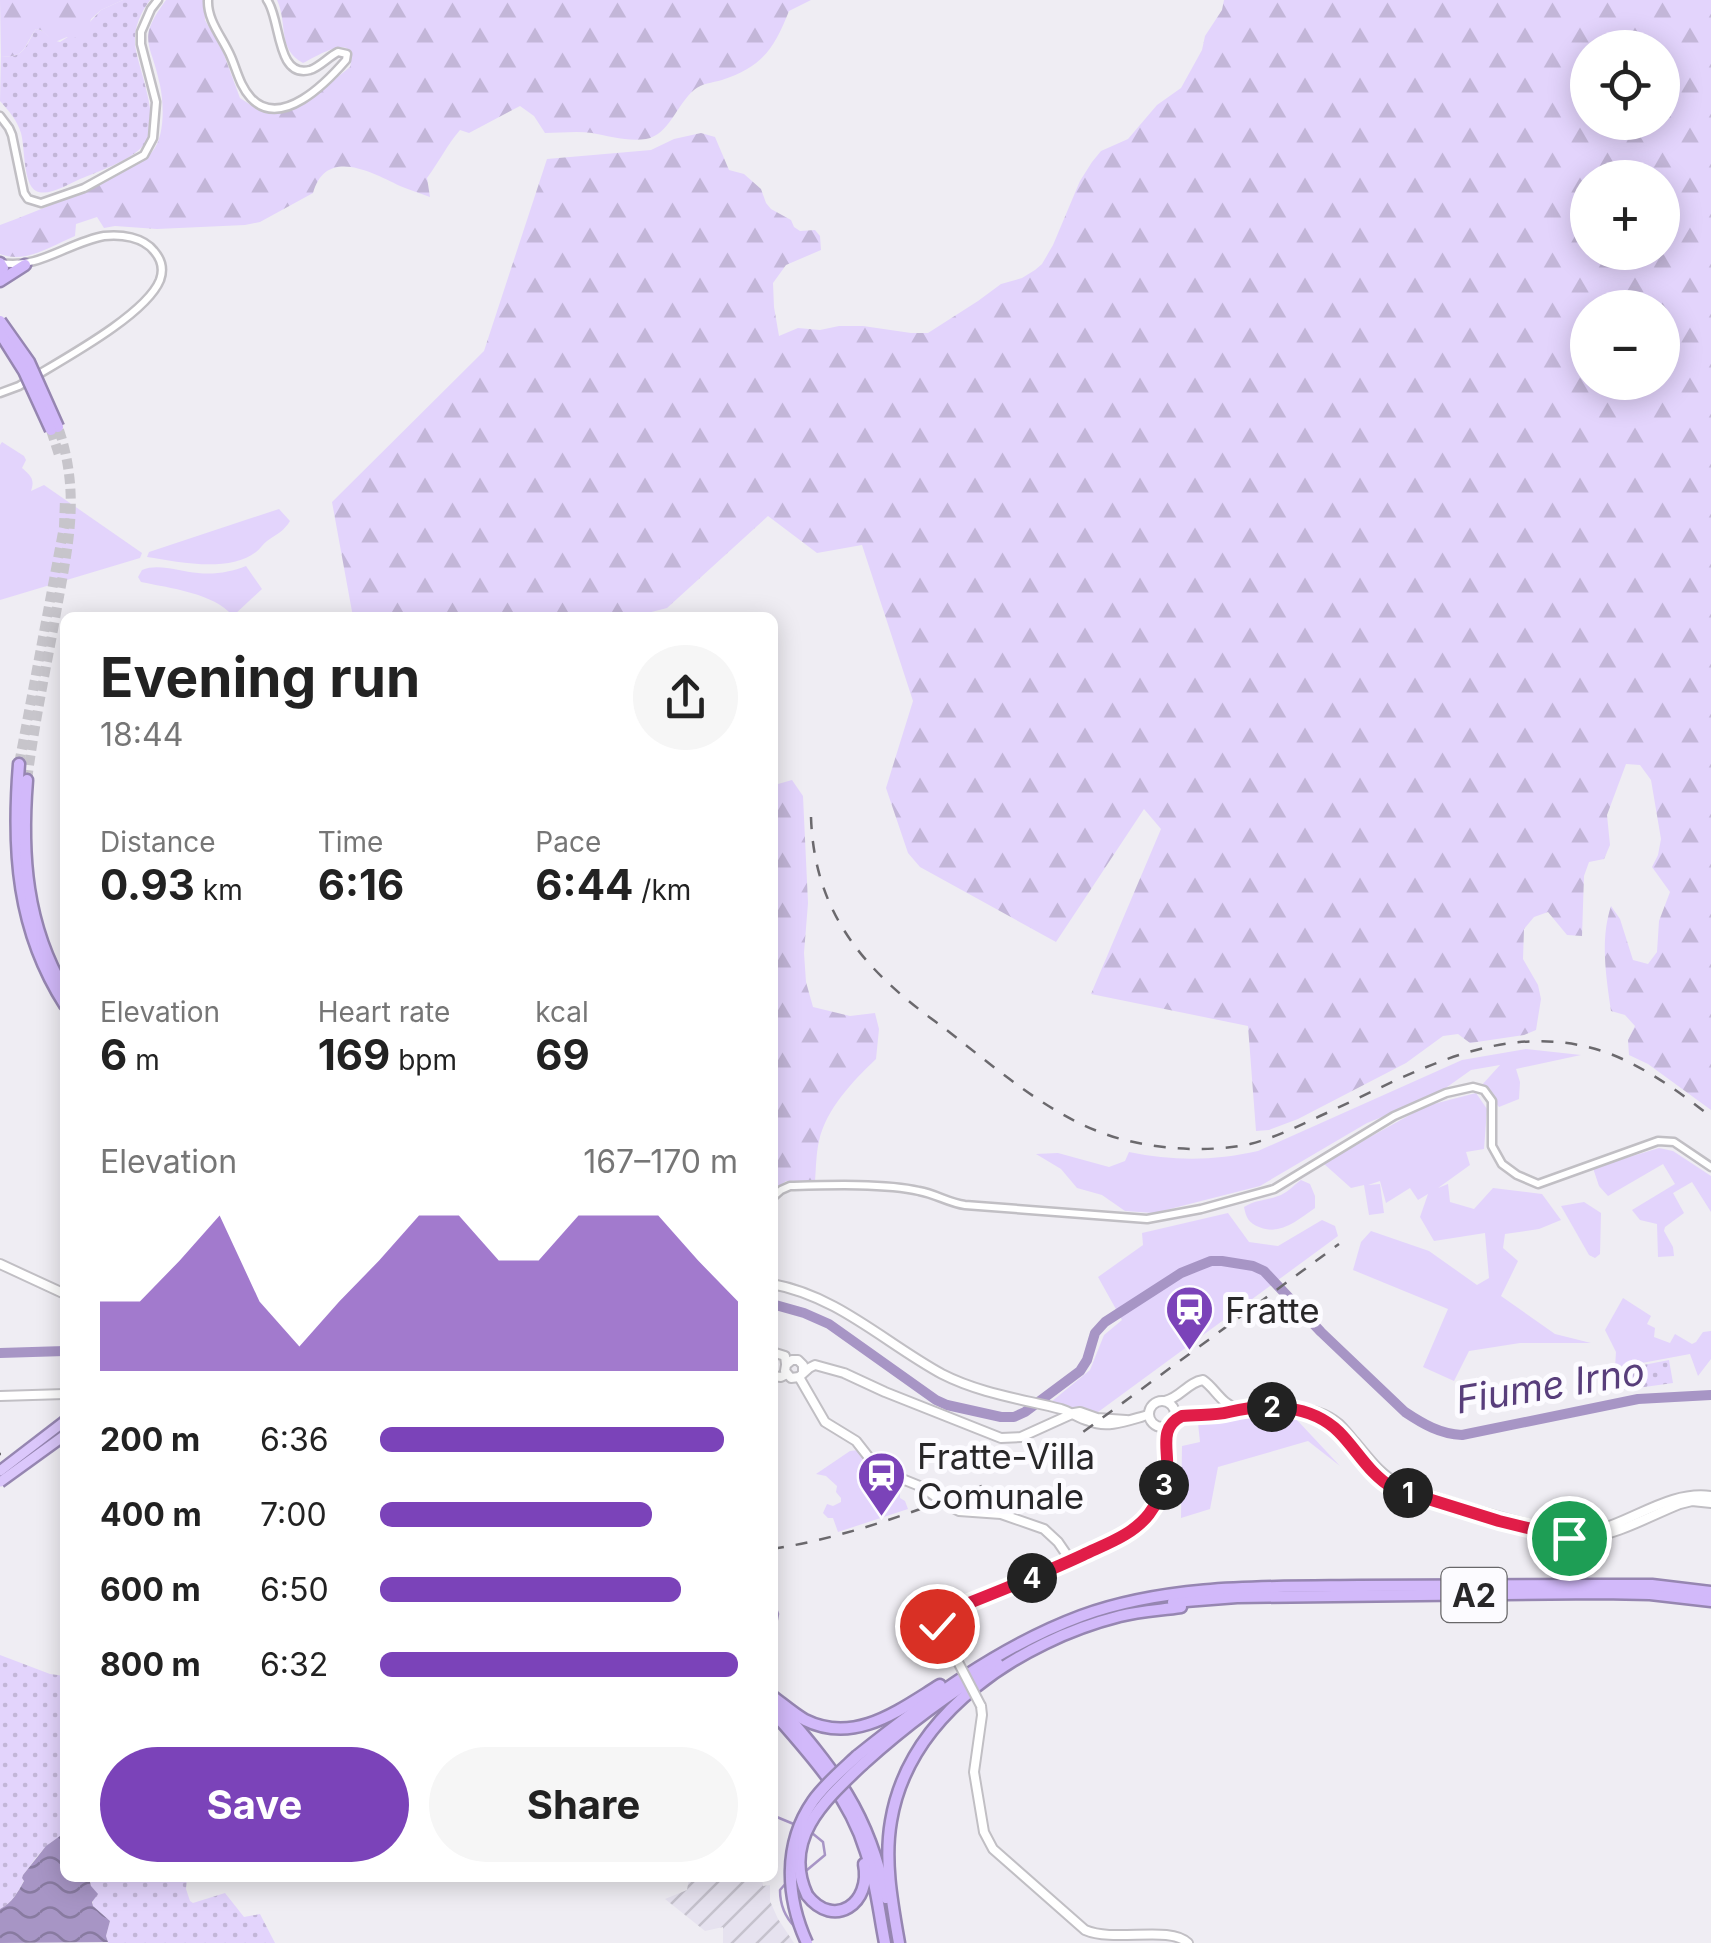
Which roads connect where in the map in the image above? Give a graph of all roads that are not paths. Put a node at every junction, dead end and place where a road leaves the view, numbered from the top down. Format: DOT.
graph roads {
  1 [pos="158,0"];
  2 [pos="208,0"];
  3 [pos="267,0"];
  4 [pos="0,116"];
  5 [pos="0,263"];
  6 [pos="25,265"];
  7 [pos="0,280"];
  8 [pos="0,321"];
  9 [pos="0,333"];
  10 [pos="0,393"];
  11 [pos="18,764"];
  12 [pos="27,780"];
  13 [pos="22,871"];
  14 [pos="60,981"];
  15 [pos="60,996"];
  16 [pos="1711,1167"];
  17 [pos="778,1193"];
  18 [pos="0,1264"];
  19 [pos="778,1285"];
  20 [pos="60,1292"];
  21 [pos="778,1354"];
  22 [pos="786,1370"];
  23 [pos="801,1376"];
  24 [pos="778,1377"];
  25 [pos="60,1394"];
  26 [pos="0,1396"];
  27 [pos="1220,1398"];
  28 [pos="1165,1401"];
  29 [pos="1286,1408"];
  30 [pos="1238,1409"];
  31 [pos="1070,1411"];
  32 [pos="1148,1415"];
  33 [pos="1191,1415"];
  34 [pos="1171,1423"];
  35 [pos="60,1425"];
  36 [pos="60,1439"];
  37 [pos="0,1471"];
  38 [pos="0,1482"];
  39 [pos="1711,1499"];
  40 [pos="1070,1561"];
  41 [pos="1264,1586"];
  42 [pos="1711,1592"];
  43 [pos="1237,1597"];
  44 [pos="1711,1601"];
  45 [pos="778,1702"];
  46 [pos="778,1705"];
  47 [pos="778,1718"];
  48 [pos="860,1760"];
  49 [pos="851,1814"];
  50 [pos="807,1943"];
  51 [pos="885,1943"];
  52 [pos="896,1943"];
  53 [pos="1188,1943"];
  1 -- 4 [label="street"];
  2 -- 3 [label="street"];
  5 -- 6 [label="street"];
  5 -- 7 [label="highway"];
  6 -- 7 [label="highway"];
  6 -- 10 [label="street"];
  8 -- 9 [label="highway, bridge"];
  11 -- 13 [label="highway"];
  12 -- 13 [label="highway"];
  13 -- 14 [label="highway"];
  13 -- 15 [label="highway"];
  16 -- 17 [label="street"];
  18 -- 20 [label="main road"];
  19 -- 31 [label="main road"];
  21 -- 22 [label="main road"];
  22 -- 23 [label="main road"];
  22 -- 23 [label="main road"];
  22 -- 24 [label="main road"];
  23 -- 31 [label="main road"];
  23 -- 40 [label="main road"];
  25 -- 26 [label="main road"];
  27 -- 28 [label="main road"];
  27 -- 30 [label="main road"];
  27 -- 33 [label="main road"];
  28 -- 32 [label="main road"];
  28 -- 34 [label="main road"];
  29 -- 30 [label="main road"];
  29 -- 39 [label="main road"];
  29 -- 39 [label="main road"];
  30 -- 33 [label="main road"];
  31 -- 32 [label="main road"];
  32 -- 34 [label="main road"];
  33 -- 34 [label="main road"];
  34 -- 40 [label="main road"];
  35 -- 37 [label="highway, bridge"];
  36 -- 38 [label="highway, bridge"];
  40 -- 53 [label="main road, bridge"];
  41 -- 42 [label="highway, A2"];
  41 -- 45 [label="highway"];
  41 -- 48 [label="highway, A2"];
  43 -- 44 [label="highway, A2"];
  43 -- 48 [label="highway"];
  43 -- 52 [label="highway, A2"];
  46 -- 52 [label="highway"];
  47 -- 49 [label="highway"];
  48 -- 49 [label="highway, bridge"];
  48 -- 50 [label="highway, A2, bridge"];
  49 -- 51 [label="highway"];
}
